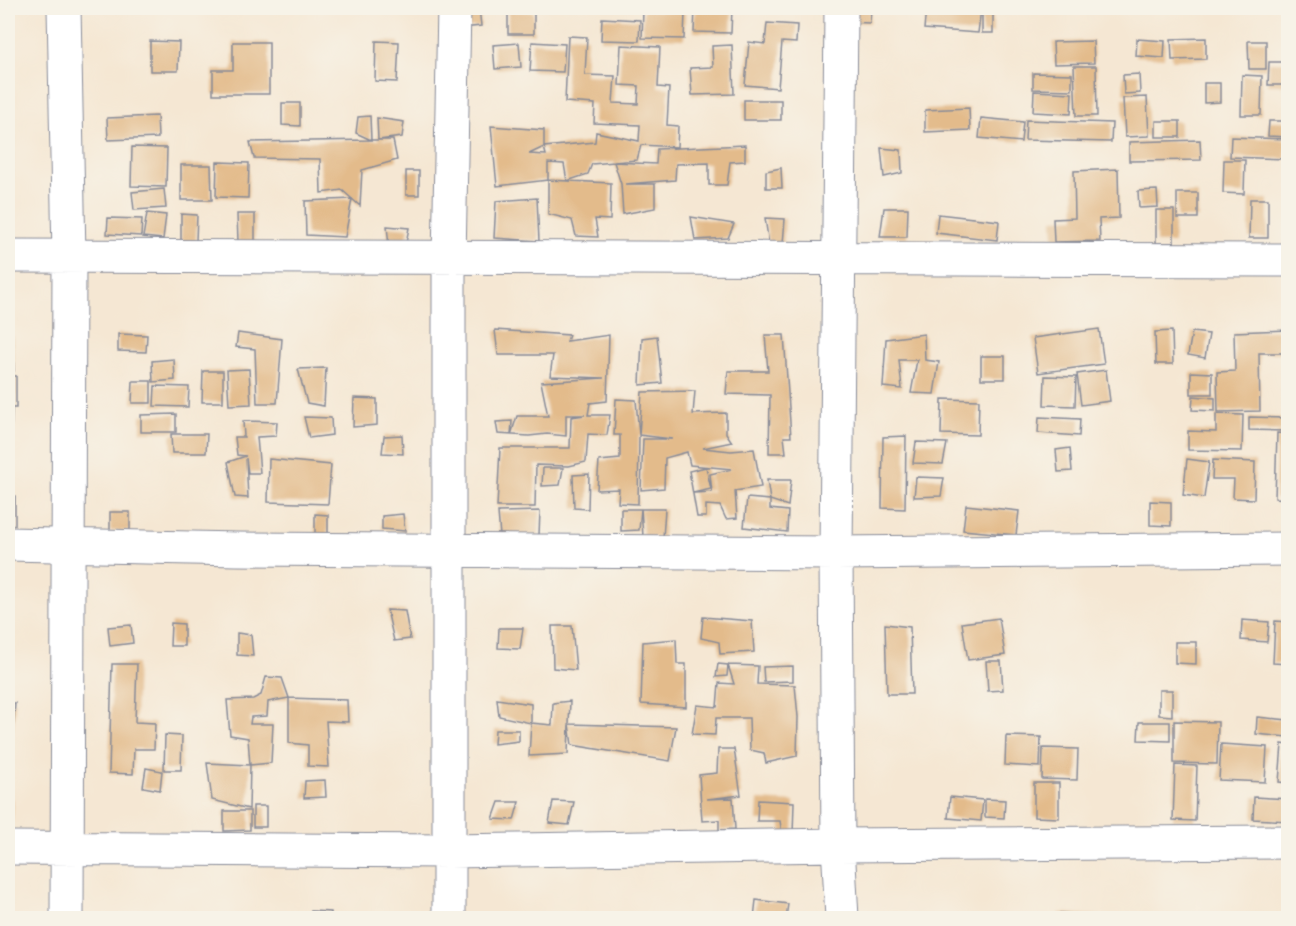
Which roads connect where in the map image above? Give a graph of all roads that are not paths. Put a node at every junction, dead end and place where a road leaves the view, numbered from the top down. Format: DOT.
graph roads {
  1 [pos="64,8"];
  2 [pos="454,8"];
  3 [pos="842,8"];
  4 [pos="8,256"];
  5 [pos="69,256"];
  6 [pos="449,258"];
  7 [pos="838,258"];
  8 [pos="1288,260"];
  9 [pos="8,544"];
  10 [pos="67,545"];
  11 [pos="1288,549"];
  12 [pos="449,551"];
  13 [pos="836,553"];
  14 [pos="1288,842"];
  15 [pos="838,845"];
  16 [pos="8,848"];
  17 [pos="68,849"];
  18 [pos="449,851"];
  19 [pos="67,918"];
  20 [pos="449,918"];
  21 [pos="842,918"];
  1 -- 5 [label="street"];
  2 -- 6 [label="street"];
  3 -- 7 [label="street"];
  4 -- 5 [label="street"];
  5 -- 6 [label="street"];
  5 -- 10 [label="street"];
  6 -- 7 [label="street"];
  6 -- 12 [label="street"];
  7 -- 8 [label="street"];
  7 -- 13 [label="street"];
  9 -- 10 [label="street"];
  10 -- 12 [label="street"];
  10 -- 17 [label="street"];
  11 -- 13 [label="street"];
  12 -- 13 [label="street"];
  12 -- 18 [label="street"];
  13 -- 15 [label="street"];
  14 -- 15 [label="street"];
  15 -- 18 [label="street"];
  15 -- 21 [label="street"];
  16 -- 17 [label="street"];
  17 -- 18 [label="street"];
  17 -- 19 [label="street"];
  18 -- 20 [label="street"];
}
